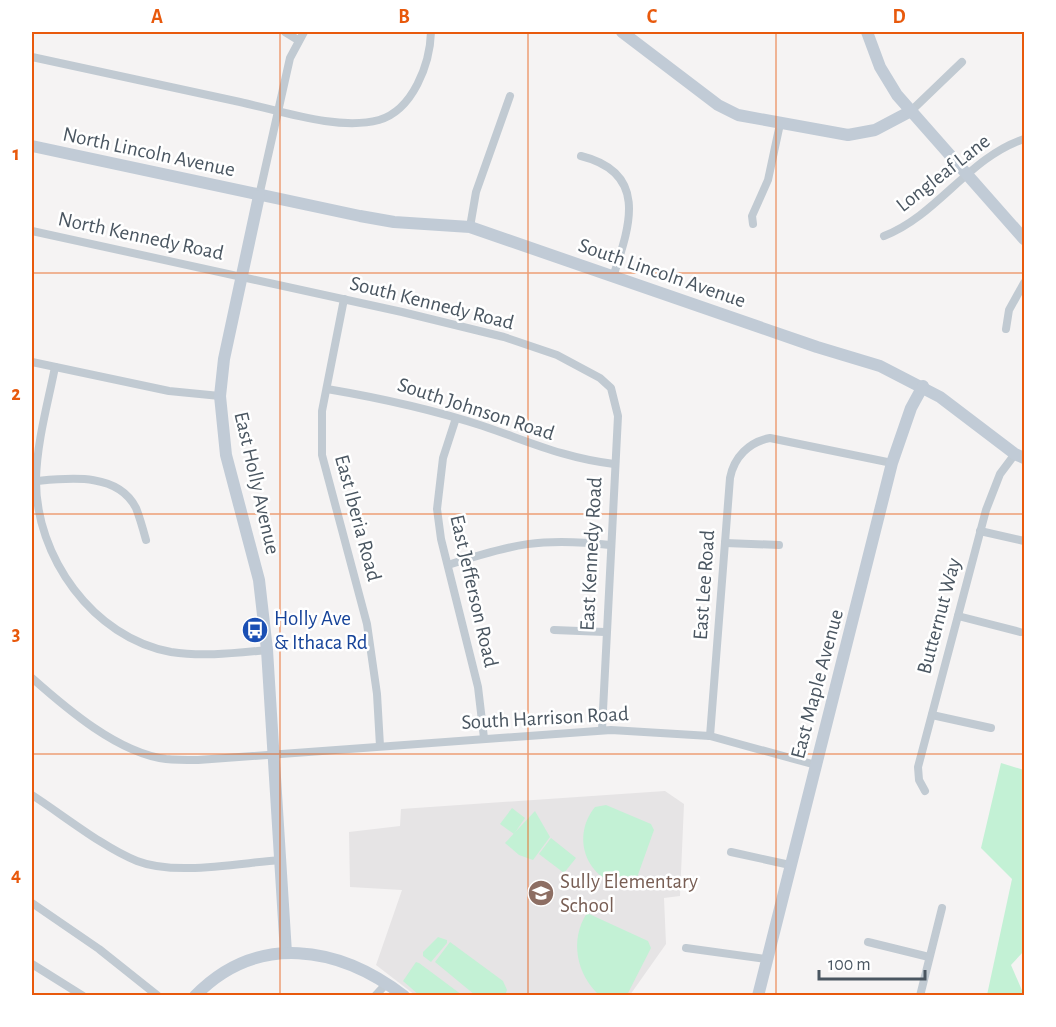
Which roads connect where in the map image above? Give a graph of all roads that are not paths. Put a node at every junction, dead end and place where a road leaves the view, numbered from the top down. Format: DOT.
graph roads {
  1 [pos="285,32"];
  2 [pos="304,32"];
  3 [pos="431,32"];
  4 [pos="622,32"];
  5 [pos="867,32"];
  6 [pos="298,40"];
  7 [pos="32,57"];
  8 [pos="962,62"];
  9 [pos="510,96"];
  10 [pos="277,110"];
  11 [pos="911,111"];
  12 [pos="780,124"];
  13 [pos="1024,138"];
  14 [pos="32,146"];
  15 [pos="581,156"];
  16 [pos="968,175"];
  17 [pos="259,196"];
  18 [pos="753,224"];
  19 [pos="470,227"];
  20 [pos="32,231"];
  21 [pos="884,236"];
  22 [pos="1024,239"];
  23 [pos="242,277"];
  24 [pos="613,277"];
  25 [pos="1024,283"];
  26 [pos="344,299"];
  27 [pos="1006,329"];
  28 [pos="32,362"];
  29 [pos="55,367"];
  30 [pos="606,383"];
  31 [pos="923,386"];
  32 [pos="327,389"];
  33 [pos="220,396"];
  34 [pos="456,418"];
  35 [pos="1020,456"];
  36 [pos="892,463"];
  37 [pos="614,464"];
  38 [pos="36,481"];
  39 [pos="980,531"];
  40 [pos="146,540"];
  41 [pos="1024,541"];
  42 [pos="725,543"];
  43 [pos="610,545"];
  44 [pos="779,545"];
  45 [pos="447,565"];
  46 [pos="958,616"];
  47 [pos="555,630"];
  48 [pos="605,632"];
  49 [pos="1020,632"];
  50 [pos="267,650"];
  51 [pos="32,678"];
  52 [pos="932,715"];
  53 [pos="991,728"];
  54 [pos="602,730"];
  55 [pos="710,736"];
  56 [pos="484,738"];
  57 [pos="380,746"];
  58 [pos="272,754"];
  59 [pos="816,765"];
  60 [pos="926,792"];
  61 [pos="32,795"];
  62 [pos="731,852"];
  63 [pos="280,860"];
  64 [pos="790,865"];
  65 [pos="32,903"];
  66 [pos="942,908"];
  67 [pos="868,942"];
  68 [pos="686,948"];
  69 [pos="286,953"];
  70 [pos="929,957"];
  71 [pos="766,959"];
  72 [pos="32,964"];
  73 [pos="387,983"];
  74 [pos="83,996"];
  75 [pos="158,996"];
  76 [pos="195,996"];
  77 [pos="375,996"];
  78 [pos="404,996"];
  79 [pos="758,996"];
  80 [pos="920,996"];
  1 -- 6 [label="street"];
  2 -- 6 [label="street, East Holly Avenue"];
  3 -- 10 [label="street"];
  4 -- 12 [label="street"];
  5 -- 11 [label="street"];
  6 -- 10 [label="street, East Holly Avenue"];
  7 -- 10 [label="street"];
  8 -- 11 [label="street"];
  9 -- 19 [label="street"];
  10 -- 17 [label="street, East Holly Avenue"];
  11 -- 12 [label="street"];
  11 -- 16 [label="street"];
  12 -- 18 [label="street"];
  13 -- 16 [label="street, Longleaf Lane"];
  14 -- 17 [label="street, North Lincoln Avenue"];
  15 -- 24 [label="street"];
  16 -- 21 [label="street, Longleaf Lane"];
  16 -- 22 [label="street"];
  17 -- 19 [label="street, South Lincoln Avenue"];
  17 -- 23 [label="street, East Holly Avenue"];
  19 -- 24 [label="street, South Lincoln Avenue"];
  20 -- 23 [label="street, North Kennedy Road"];
  23 -- 26 [label="street, South Kennedy Road"];
  23 -- 33 [label="street, East Holly Avenue"];
  24 -- 31 [label="street, South Lincoln Avenue"];
  25 -- 27 [label="street"];
  26 -- 30 [label="street, South Kennedy Road"];
  26 -- 32 [label="street, East Iberia Road"];
  28 -- 29 [label="street"];
  29 -- 33 [label="street"];
  29 -- 38 [label="street"];
  30 -- 37 [label="street, East Kennedy Road"];
  31 -- 35 [label="street, South Lincoln Avenue"];
  31 -- 36 [label="street, East Maple Avenue"];
  32 -- 34 [label="street, South Johnson Road"];
  32 -- 57 [label="street, East Iberia Road"];
  33 -- 50 [label="street, East Holly Avenue"];
  34 -- 37 [label="street, South Johnson Road"];
  34 -- 45 [label="street, East Jefferson Road"];
  35 -- 39 [label="street, Butternut Way"];
  36 -- 42 [label="street, East Lee Road"];
  36 -- 59 [label="street, East Maple Avenue"];
  37 -- 43 [label="street, East Kennedy Road"];
  38 -- 40 [label="street"];
  38 -- 50 [label="street"];
  39 -- 41 [label="street"];
  39 -- 46 [label="street, Butternut Way"];
  42 -- 44 [label="street"];
  42 -- 55 [label="street, East Lee Road"];
  43 -- 45 [label="street"];
  43 -- 48 [label="street, East Kennedy Road"];
  45 -- 56 [label="street, East Jefferson Road"];
  46 -- 49 [label="street"];
  46 -- 52 [label="street, Butternut Way"];
  47 -- 48 [label="street"];
  48 -- 54 [label="street, East Kennedy Road"];
  50 -- 58 [label="street, East Holly Avenue"];
  51 -- 58 [label="street, South Harrison Road"];
  52 -- 53 [label="street"];
  52 -- 60 [label="street, Butternut Way"];
  54 -- 55 [label="street, South Harrison Road"];
  54 -- 56 [label="street, South Harrison Road"];
  55 -- 59 [label="street, South Harrison Road"];
  56 -- 57 [label="street, South Harrison Road"];
  57 -- 58 [label="street, South Harrison Road"];
  58 -- 63 [label="street, East Holly Avenue"];
  59 -- 64 [label="street, East Maple Avenue"];
  61 -- 63 [label="street"];
  62 -- 64 [label="street"];
  63 -- 69 [label="street, East Holly Avenue"];
  64 -- 71 [label="street, East Maple Avenue"];
  65 -- 75 [label="street"];
  66 -- 70 [label="street"];
  67 -- 70 [label="street"];
  68 -- 71 [label="street"];
  69 -- 73 [label="street"];
  69 -- 76 [label="street"];
  70 -- 80 [label="street"];
  71 -- 79 [label="street, East Maple Avenue"];
  72 -- 74 [label="street"];
  73 -- 77 [label="street"];
  73 -- 78 [label="street"];
}
